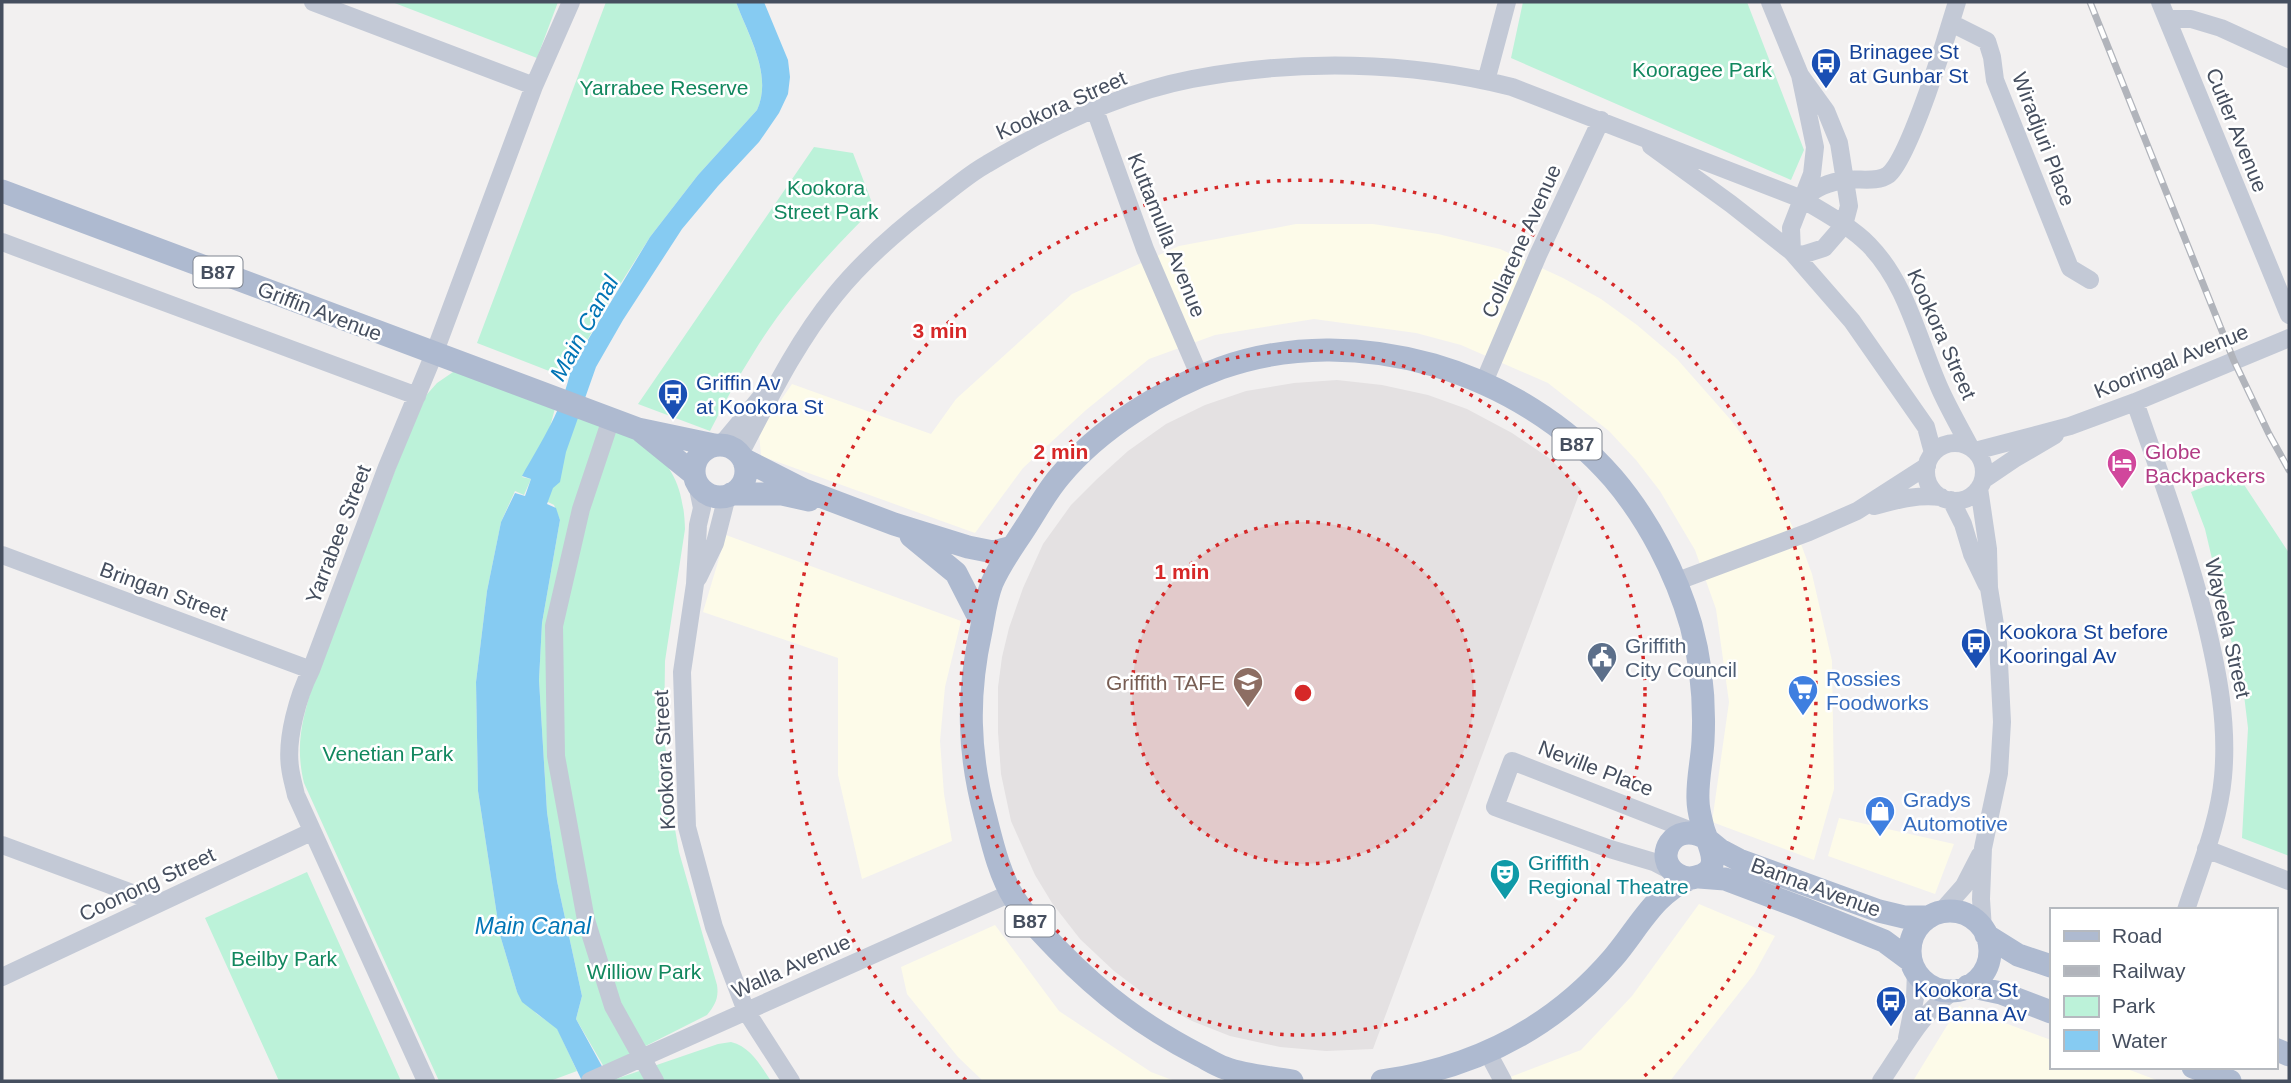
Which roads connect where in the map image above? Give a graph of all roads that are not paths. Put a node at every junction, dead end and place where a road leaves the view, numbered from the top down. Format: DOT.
graph roads {
  1 [pos="313,2"];
  2 [pos="571,2"];
  3 [pos="1507,2"];
  4 [pos="1770,2"];
  5 [pos="1957,2"];
  6 [pos="2160,2"];
  7 [pos="2167,19"];
  8 [pos="1950,25"];
  9 [pos="2289,59"];
  10 [pos="1800,75"];
  11 [pos="1486,81"];
  12 [pos="534,86"];
  13 [pos="1095,110"];
  14 [pos="1601,120"];
  15 [pos="1640,138"];
  16 [pos="1846,180"];
  17 [pos="2,191"];
  18 [pos="1802,199"];
  19 [pos="1844,225"];
  20 [pos="2,242"];
  21 [pos="1792,252"];
  22 [pos="2090,279"];
  23 [pos="2289,315"];
  24 [pos="2289,338"];
  25 [pos="435,354"];
  26 [pos="1200,377"];
  27 [pos="1484,382"];
  28 [pos="416,396"];
  29 [pos="2136,402"];
  30 [pos="601,415"];
  31 [pos="2070,426"];
  32 [pos="638,429"];
  33 [pos="1973,449"];
  34 [pos="730,450"];
  35 [pos="1930,459"];
  36 [pos="696,479"];
  37 [pos="1981,484"];
  38 [pos="729,495"];
  39 [pos="1946,498"];
  40 [pos="1857,511"];
  41 [pos="867,514"];
  42 [pos="894,524"];
  43 [pos="1012,547"];
  44 [pos="2,555"];
  45 [pos="1675,582"];
  46 [pos="695,584"];
  47 [pos="1989,588"];
  48 [pos="983,618"];
  49 [pos="311,670"];
  50 [pos="311,832"];
  51 [pos="1703,837"];
  52 [pos="2,845"];
  53 [pos="1983,848"];
  54 [pos="2206,849"];
  55 [pos="1689,876"];
  56 [pos="2289,881"];
  57 [pos="1810,885"];
  58 [pos="1011,893"];
  59 [pos="159,903"];
  60 [pos="1802,908"];
  61 [pos="2187,908"];
  62 [pos="1935,915"];
  63 [pos="1985,932"];
  64 [pos="1913,966"];
  65 [pos="2050,966"];
  66 [pos="2,977"];
  67 [pos="1961,988"];
  68 [pos="746,1012"];
  69 [pos="2050,1012"];
  70 [pos="1906,1042"];
  71 [pos="1488,1052"];
  72 [pos="642,1058"];
  73 [pos="2198,1069"];
  74 [pos="1223,1075"];
  75 [pos="426,1081"];
  76 [pos="590,1081"];
  77 [pos="655,1081"];
  78 [pos="791,1081"];
  79 [pos="1292,1081"];
  80 [pos="1382,1081"];
  81 [pos="1503,1081"];
  82 [pos="1881,1081"];
  83 [pos="2230,1081"];
  1 -- 12 [label="street"];
  2 -- 12 [label="street, Yarrabee Street"];
  3 -- 11 [label="street"];
  4 -- 10 [label="street"];
  5 -- 8 [label="street"];
  6 -- 7 [label="street, Cutler Avenue"];
  7 -- 9 [label="street"];
  7 -- 23 [label="street, Cutler Avenue"];
  8 -- 16 [label="street"];
  8 -- 22 [label="street, Wiradjuri Place"];
  10 -- 16 [label="street"];
  10 -- 18 [label="street"];
  11 -- 13 [label="street, Kookora Street"];
  11 -- 14 [label="street, Kookora Street"];
  12 -- 25 [label="street, Yarrabee Street"];
  13 -- 26 [label="street, Kuttamulla Avenue"];
  13 -- 34 [label="street, Kookora Street"];
  14 -- 15 [label="street, Kookora Street"];
  14 -- 27 [label="street, Collarene Avenue"];
  15 -- 18 [label="street, Kookora Street"];
  15 -- 21 [label="street, Kookora Street"];
  16 -- 18 [label="street"];
  16 -- 19 [label="street"];
  17 -- 25 [label="main road, Griffin Avenue / B87"];
  18 -- 19 [label="street, Kookora Street"];
  18 -- 21 [label="street"];
  19 -- 21 [label="street"];
  19 -- 33 [label="street, Kookora Street"];
  20 -- 28 [label="street"];
  21 -- 35 [label="street, Kookora Street"];
  24 -- 29 [label="street, Kooringal Avenue"];
  25 -- 28 [label="street, Yarrabee Street"];
  25 -- 30 [label="main road, Griffin Avenue / B87"];
  26 -- 27 [label="main road, B87"];
  26 -- 43 [label="main road, B87"];
  27 -- 45 [label="main road, B87"];
  28 -- 49 [label="street, Yarrabee Street"];
  29 -- 31 [label="street, Kooringal Avenue"];
  29 -- 54 [label="street, Wayeela Street"];
  30 -- 32 [label="main road, Griffin Avenue / B87"];
  30 -- 72 [label="street"];
  31 -- 33 [label="street, Kooringal Avenue"];
  31 -- 37 [label="street, Kooringal Avenue"];
  32 -- 34 [label="main road, Griffin Avenue / B87"];
  32 -- 36 [label="main road, Griffin Avenue / B87"];
  33 -- 35 [label="street"];
  33 -- 37 [label="street"];
  34 -- 36 [label="main road"];
  34 -- 38 [label="main road"];
  34 -- 41 [label="main road, Griffin Avenue / B87"];
  35 -- 39 [label="street"];
  35 -- 40 [label="street"];
  36 -- 38 [label="main road, B87"];
  36 -- 46 [label="street, Kookora Street"];
  37 -- 39 [label="street"];
  37 -- 47 [label="street"];
  38 -- 41 [label="main road, Griffin Avenue / B87"];
  38 -- 46 [label="street, Kookora Street"];
  39 -- 40 [label="street"];
  39 -- 47 [label="street"];
  40 -- 45 [label="street"];
  41 -- 42 [label="main road, Griffin Avenue / B87"];
  42 -- 43 [label="main road, Griffin Avenue / B87"];
  42 -- 48 [label="main road, Griffin Avenue / B87"];
  43 -- 48 [label="main road, B87"];
  44 -- 49 [label="street, Bringan Street"];
  45 -- 51 [label="main road, B87"];
  46 -- 68 [label="street, Kookora Street"];
  47 -- 53 [label="street"];
  48 -- 58 [label="main road, B87"];
  49 -- 50 [label="street, Yarrabee Street"];
  50 -- 59 [label="street, Coonong Street"];
  50 -- 75 [label="street, Yarrabee Street"];
  51 -- 55 [label="main road, B87"];
  51 -- 55 [label="main road"];
  51 -- 55 [label="street, Neville Place"];
  51 -- 57 [label="main road, Banna Avenue"];
  52 -- 59 [label="street"];
  53 -- 62 [label="street"];
  53 -- 63 [label="street"];
  54 -- 56 [label="street"];
  54 -- 61 [label="street, Wayeela Street"];
  55 -- 60 [label="main road, Banna Avenue"];
  55 -- 71 [label="main road"];
  57 -- 60 [label="main road"];
  57 -- 62 [label="main road, Banna Avenue"];
  58 -- 68 [label="street, Walla Avenue"];
  58 -- 74 [label="main road, B87"];
  59 -- 66 [label="street, Coonong Street"];
  60 -- 64 [label="main road, Banna Avenue"];
  62 -- 63 [label="main road"];
  62 -- 64 [label="main road"];
  63 -- 65 [label="main road"];
  63 -- 67 [label="main road"];
  64 -- 67 [label="main road"];
  64 -- 70 [label="street"];
  67 -- 69 [label="main road"];
  67 -- 70 [label="street"];
  68 -- 72 [label="street, Walla Avenue"];
  68 -- 78 [label="street, Kookora Street"];
  70 -- 82 [label="street"];
  71 -- 80 [label="main road"];
  71 -- 81 [label="street"];
  72 -- 76 [label="street, Walla Avenue"];
  72 -- 77 [label="street"];
  73 -- 83 [label="main road"];
  74 -- 79 [label="main road, B87"];
}
